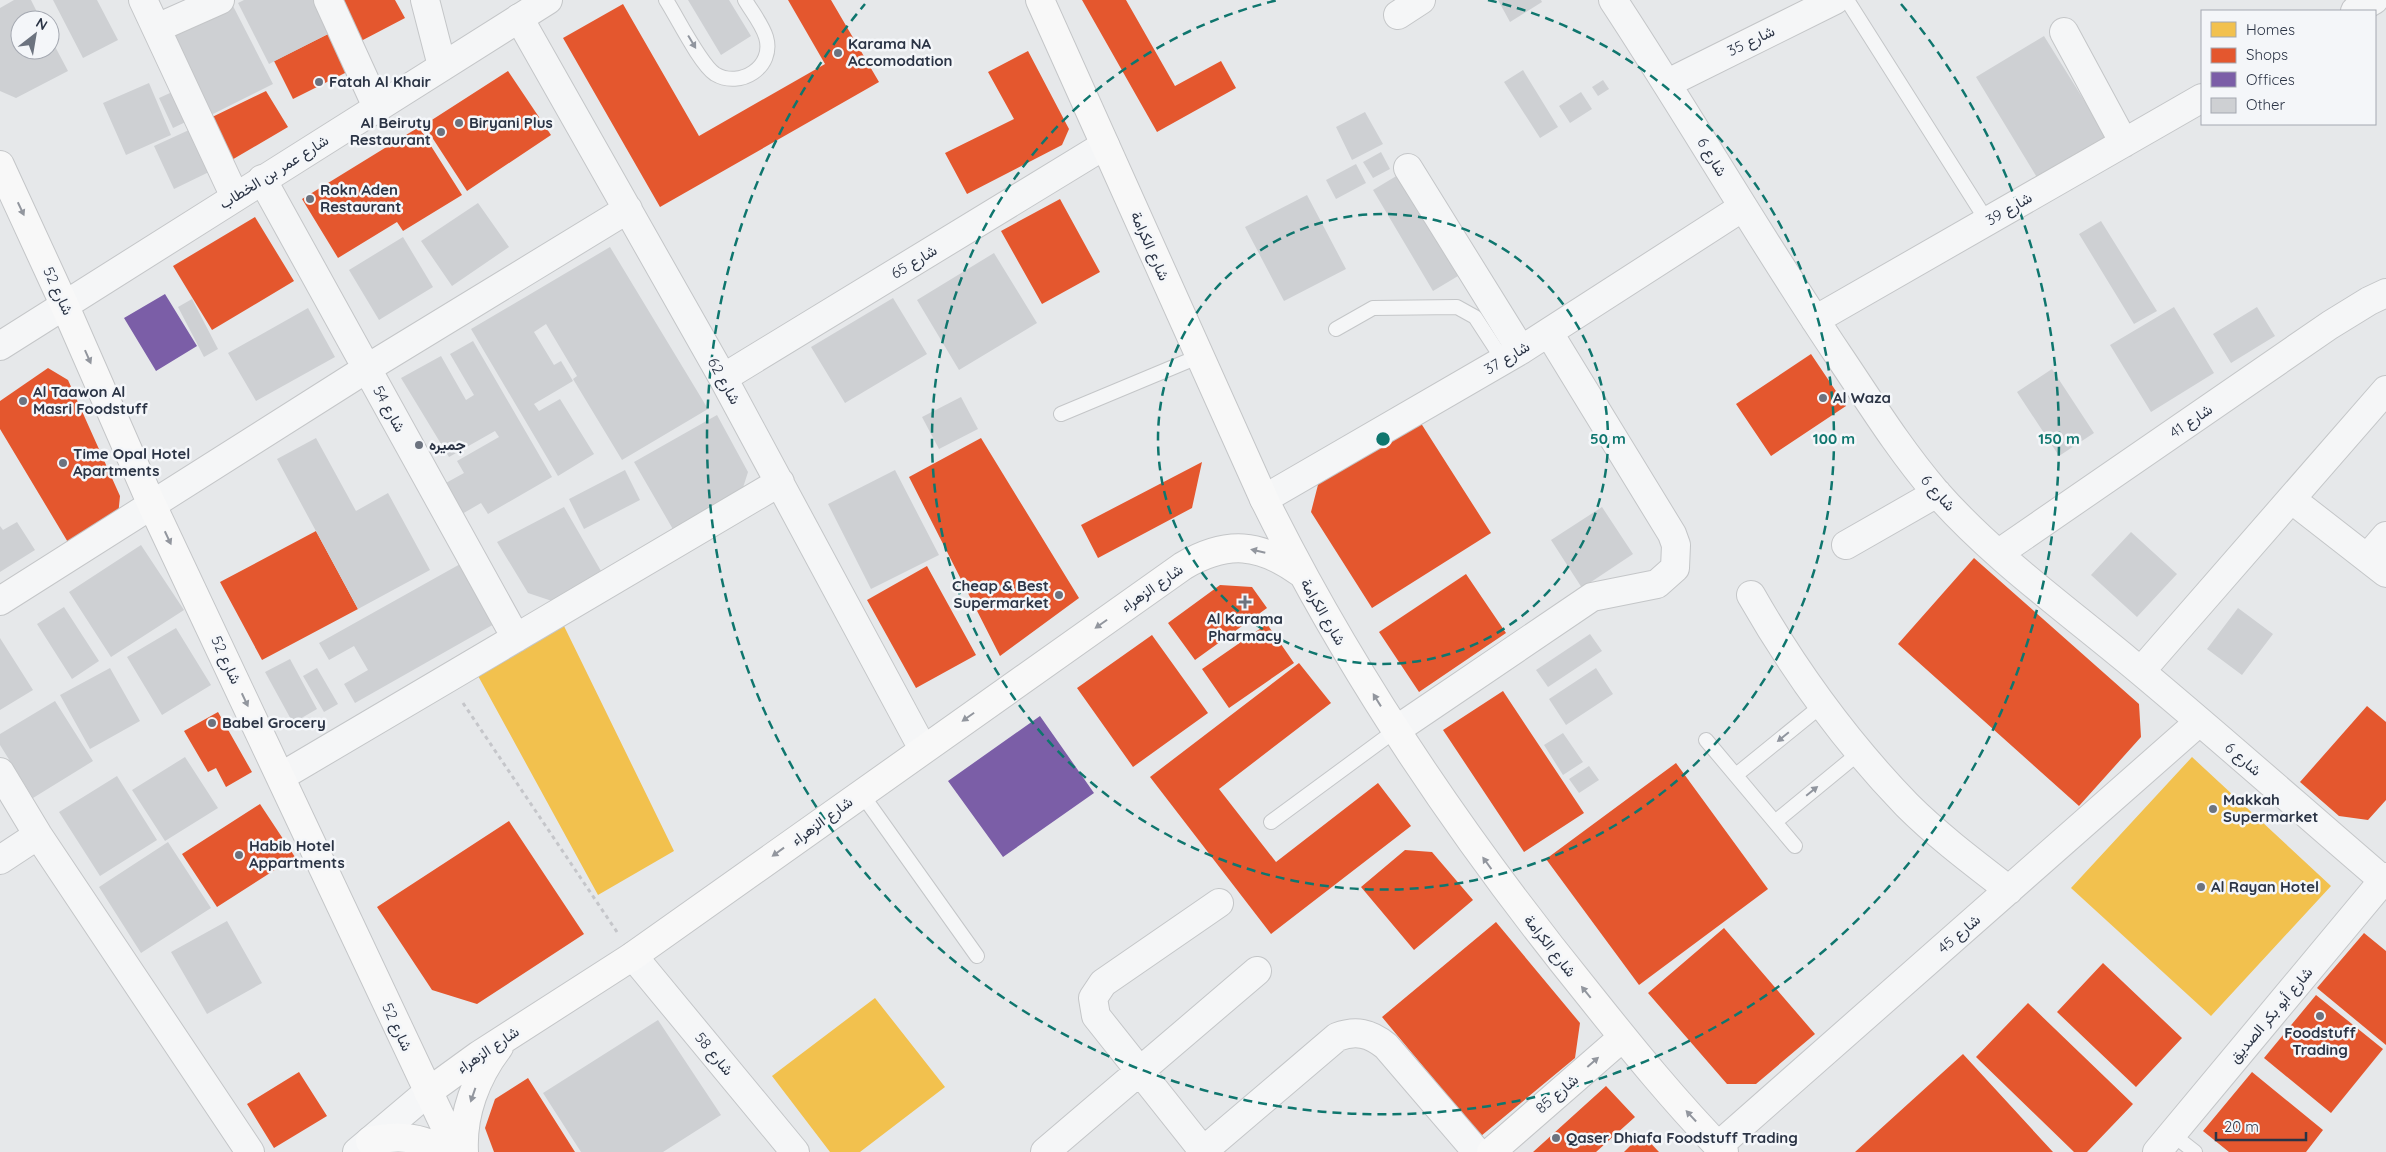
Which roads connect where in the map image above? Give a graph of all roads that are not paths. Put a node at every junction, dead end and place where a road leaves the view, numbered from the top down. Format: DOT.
graph roads {
  1 [pos="143,0"];
  2 [pos="220,0"];
  3 [pos="328,0"];
  4 [pos="425,0"];
  5 [pos="548,0"];
  6 [pos="666,0"];
  7 [pos="745,0"];
  8 [pos="1040,0"];
  9 [pos="1421,0"];
  10 [pos="1613,0"];
  11 [pos="1834,0"];
  12 [pos="1847,0"];
  13 [pos="2375,0"];
  14 [pos="2356,10"];
  15 [pos="2386,10"];
  16 [pos="1398,15"];
  17 [pos="519,18"];
  18 [pos="157,28"];
  19 [pos="2064,32"];
  20 [pos="442,66"];
  21 [pos="1668,83"];
  22 [pos="2201,99"];
  23 [pos="377,108"];
  24 [pos="2124,143"];
  25 [pos="1105,145"];
  26 [pos="0,165"];
  27 [pos="1408,168"];
  28 [pos="262,180"];
  29 [pos="235,197"];
  30 [pos="1743,207"];
  31 [pos="628,209"];
  32 [pos="1987,221"];
  33 [pos="2386,293"];
  34 [pos="64,304"];
  35 [pos="1815,320"];
  36 [pos="1336,329"];
  37 [pos="1549,332"];
  38 [pos="0,346"];
  39 [pos="1512,355"];
  40 [pos="1200,356"];
  41 [pos="366,368"];
  42 [pos="723,378"];
  43 [pos="2386,390"];
  44 [pos="1061,414"];
  45 [pos="780,482"];
  46 [pos="1937,493"];
  47 [pos="1264,498"];
  48 [pos="2291,499"];
  49 [pos="152,505"];
  50 [pos="2386,536"];
  51 [pos="1846,545"];
  52 [pos="1999,553"];
  53 [pos="2376,566"];
  54 [pos="1301,573"];
  55 [pos="1751,595"];
  56 [pos="0,601"];
  57 [pos="516,638"];
  58 [pos="2141,671"];
  59 [pos="1821,706"];
  60 [pos="2199,722"];
  61 [pos="1396,730"];
  62 [pos="1706,740"];
  63 [pos="923,749"];
  64 [pos="1859,752"];
  65 [pos="0,772"];
  66 [pos="1736,775"];
  67 [pos="282,776"];
  68 [pos="861,793"];
  69 [pos="1271,822"];
  70 [pos="1775,822"];
  71 [pos="38,836"];
  72 [pos="1795,846"];
  73 [pos="0,860"];
  74 [pos="2385,879"];
  75 [pos="2009,890"];
  76 [pos="1219,903"];
  77 [pos="633,956"];
  78 [pos="977,956"];
  79 [pos="1257,971"];
  80 [pos="1623,1036"];
  81 [pos="506,1038"];
  82 [pos="1140,1071"];
  83 [pos="428,1092"];
  84 [pos="2164,1143"];
  85 [pos="364,1146"];
  86 [pos="1721,1149"];
  87 [pos="250,1152"];
  88 [pos="445,1152"];
  89 [pos="457,1152"];
  90 [pos="464,1152"];
  91 [pos="795,1152"];
  92 [pos="1045,1152"];
  93 [pos="1203,1152"];
  94 [pos="1477,1152"];
  95 [pos="1491,1152"];
  96 [pos="2194,1152"];
  1 -- 18 [label="street"];
  2 -- 18 [label="street"];
  3 -- 23 [label="street"];
  4 -- 20 [label="street"];
  5 -- 17 [label="street, شارع عمر بن الخطاب"];
  6 -- 7 [label="lane, one-way"];
  8 -- 25 [label="main road, شارع الكرامة"];
  9 -- 16 [label="street"];
  10 -- 21 [label="street, شارع 6"];
  11 -- 21 [label="street, شارع 35"];
  12 -- 32 [label="lane"];
  13 -- 14 [label="street"];
  13 -- 15 [label="street"];
  17 -- 20 [label="street, شارع عمر بن الخطاب"];
  17 -- 31 [label="street, شارع 62"];
  18 -- 29 [label="street"];
  19 -- 24 [label="street"];
  20 -- 23 [label="street, شارع عمر بن الخطاب"];
  21 -- 30 [label="street, شارع 6"];
  22 -- 24 [label="street, شارع 39"];
  23 -- 28 [label="street, شارع عمر بن الخطاب"];
  24 -- 32 [label="street, شارع 39"];
  25 -- 40 [label="main road, شارع الكرامة"];
  25 -- 42 [label="street, شارع 65"];
  26 -- 34 [label="main road, شارع 52, one-way"];
  27 -- 39 [label="street"];
  28 -- 29 [label="street, شارع عمر بن الخطاب"];
  28 -- 41 [label="street, شارع 54"];
  29 -- 34 [label="street, شارع عمر بن الخطاب"];
  30 -- 35 [label="street, شارع 6"];
  30 -- 37 [label="street, شارع 37"];
  31 -- 41 [label="street"];
  31 -- 42 [label="street, شارع 62"];
  32 -- 35 [label="street, شارع 39"];
  33 -- 52 [label="street, شارع 41"];
  34 -- 38 [label="street, شارع عمر بن الخطاب"];
  34 -- 49 [label="main road, شارع 52, one-way"];
  35 -- 46 [label="street, شارع 6"];
  36 -- 39 [label="lane"];
  37 -- 39 [label="street, شارع 37"];
  37 -- 61 [label="street"];
  39 -- 47 [label="street, شارع 37"];
  40 -- 44 [label="lane"];
  40 -- 47 [label="main road, شارع الكرامة"];
  41 -- 49 [label="street"];
  41 -- 57 [label="street, شارع 54"];
  42 -- 45 [label="street, شارع 62"];
  43 -- 48 [label="street"];
  45 -- 57 [label="street"];
  45 -- 63 [label="street, شارع 62"];
  46 -- 51 [label="street"];
  46 -- 52 [label="street, شارع 6"];
  47 -- 54 [label="main road, شارع الكرامة"];
  48 -- 53 [label="street"];
  48 -- 58 [label="street"];
  49 -- 56 [label="street"];
  49 -- 67 [label="main road, شارع 52, one-way"];
  50 -- 53 [label="street"];
  52 -- 58 [label="street, شارع 6"];
  61 -- 54 [label="main road, شارع الكرامة, one-way"];
  54 -- 63 [label="main road, شارع الزهراء, one-way"];
  55 -- 59 [label="street"];
  57 -- 67 [label="street"];
  58 -- 60 [label="street, شارع 6"];
  59 -- 64 [label="street"];
  59 -- 66 [label="lane, one-way"];
  60 -- 74 [label="street, شارع 6"];
  60 -- 75 [label="street, شارع 45"];
  61 -- 69 [label="lane"];
  80 -- 61 [label="main road, شارع الكرامة, one-way"];
  62 -- 66 [label="lane"];
  63 -- 68 [label="main road, شارع الزهراء"];
  70 -- 64 [label="lane, one-way"];
  64 -- 75 [label="street"];
  65 -- 71 [label="street"];
  66 -- 70 [label="lane"];
  67 -- 83 [label="main road, شارع 52"];
  68 -- 77 [label="main road, شارع الزهراء, one-way"];
  68 -- 78 [label="lane"];
  70 -- 72 [label="lane"];
  71 -- 73 [label="street"];
  71 -- 87 [label="street"];
  74 -- 84 [label="street, شارع أبو بكر الصديق"];
  75 -- 86 [label="street, شارع 45"];
  76 -- 82 [label="street"];
  77 -- 81 [label="main road, شارع الزهراء"];
  77 -- 91 [label="street, شارع 58"];
  79 -- 82 [label="street"];
  86 -- 80 [label="main road, شارع الكرامة, one-way"];
  95 -- 80 [label="main road, شارع 85, one-way"];
  81 -- 83 [label="main road, شارع الزهراء"];
  81 -- 90 [label="main road, one-way"];
  82 -- 92 [label="street"];
  82 -- 93 [label="street"];
  83 -- 85 [label="street, شارع الزهراء"];
  83 -- 89 [label="main road, شارع 52"];
  84 -- 96 [label="lane"];
  85 -- 88 [label="main road"];
  93 -- 94 [label="street"];
}
